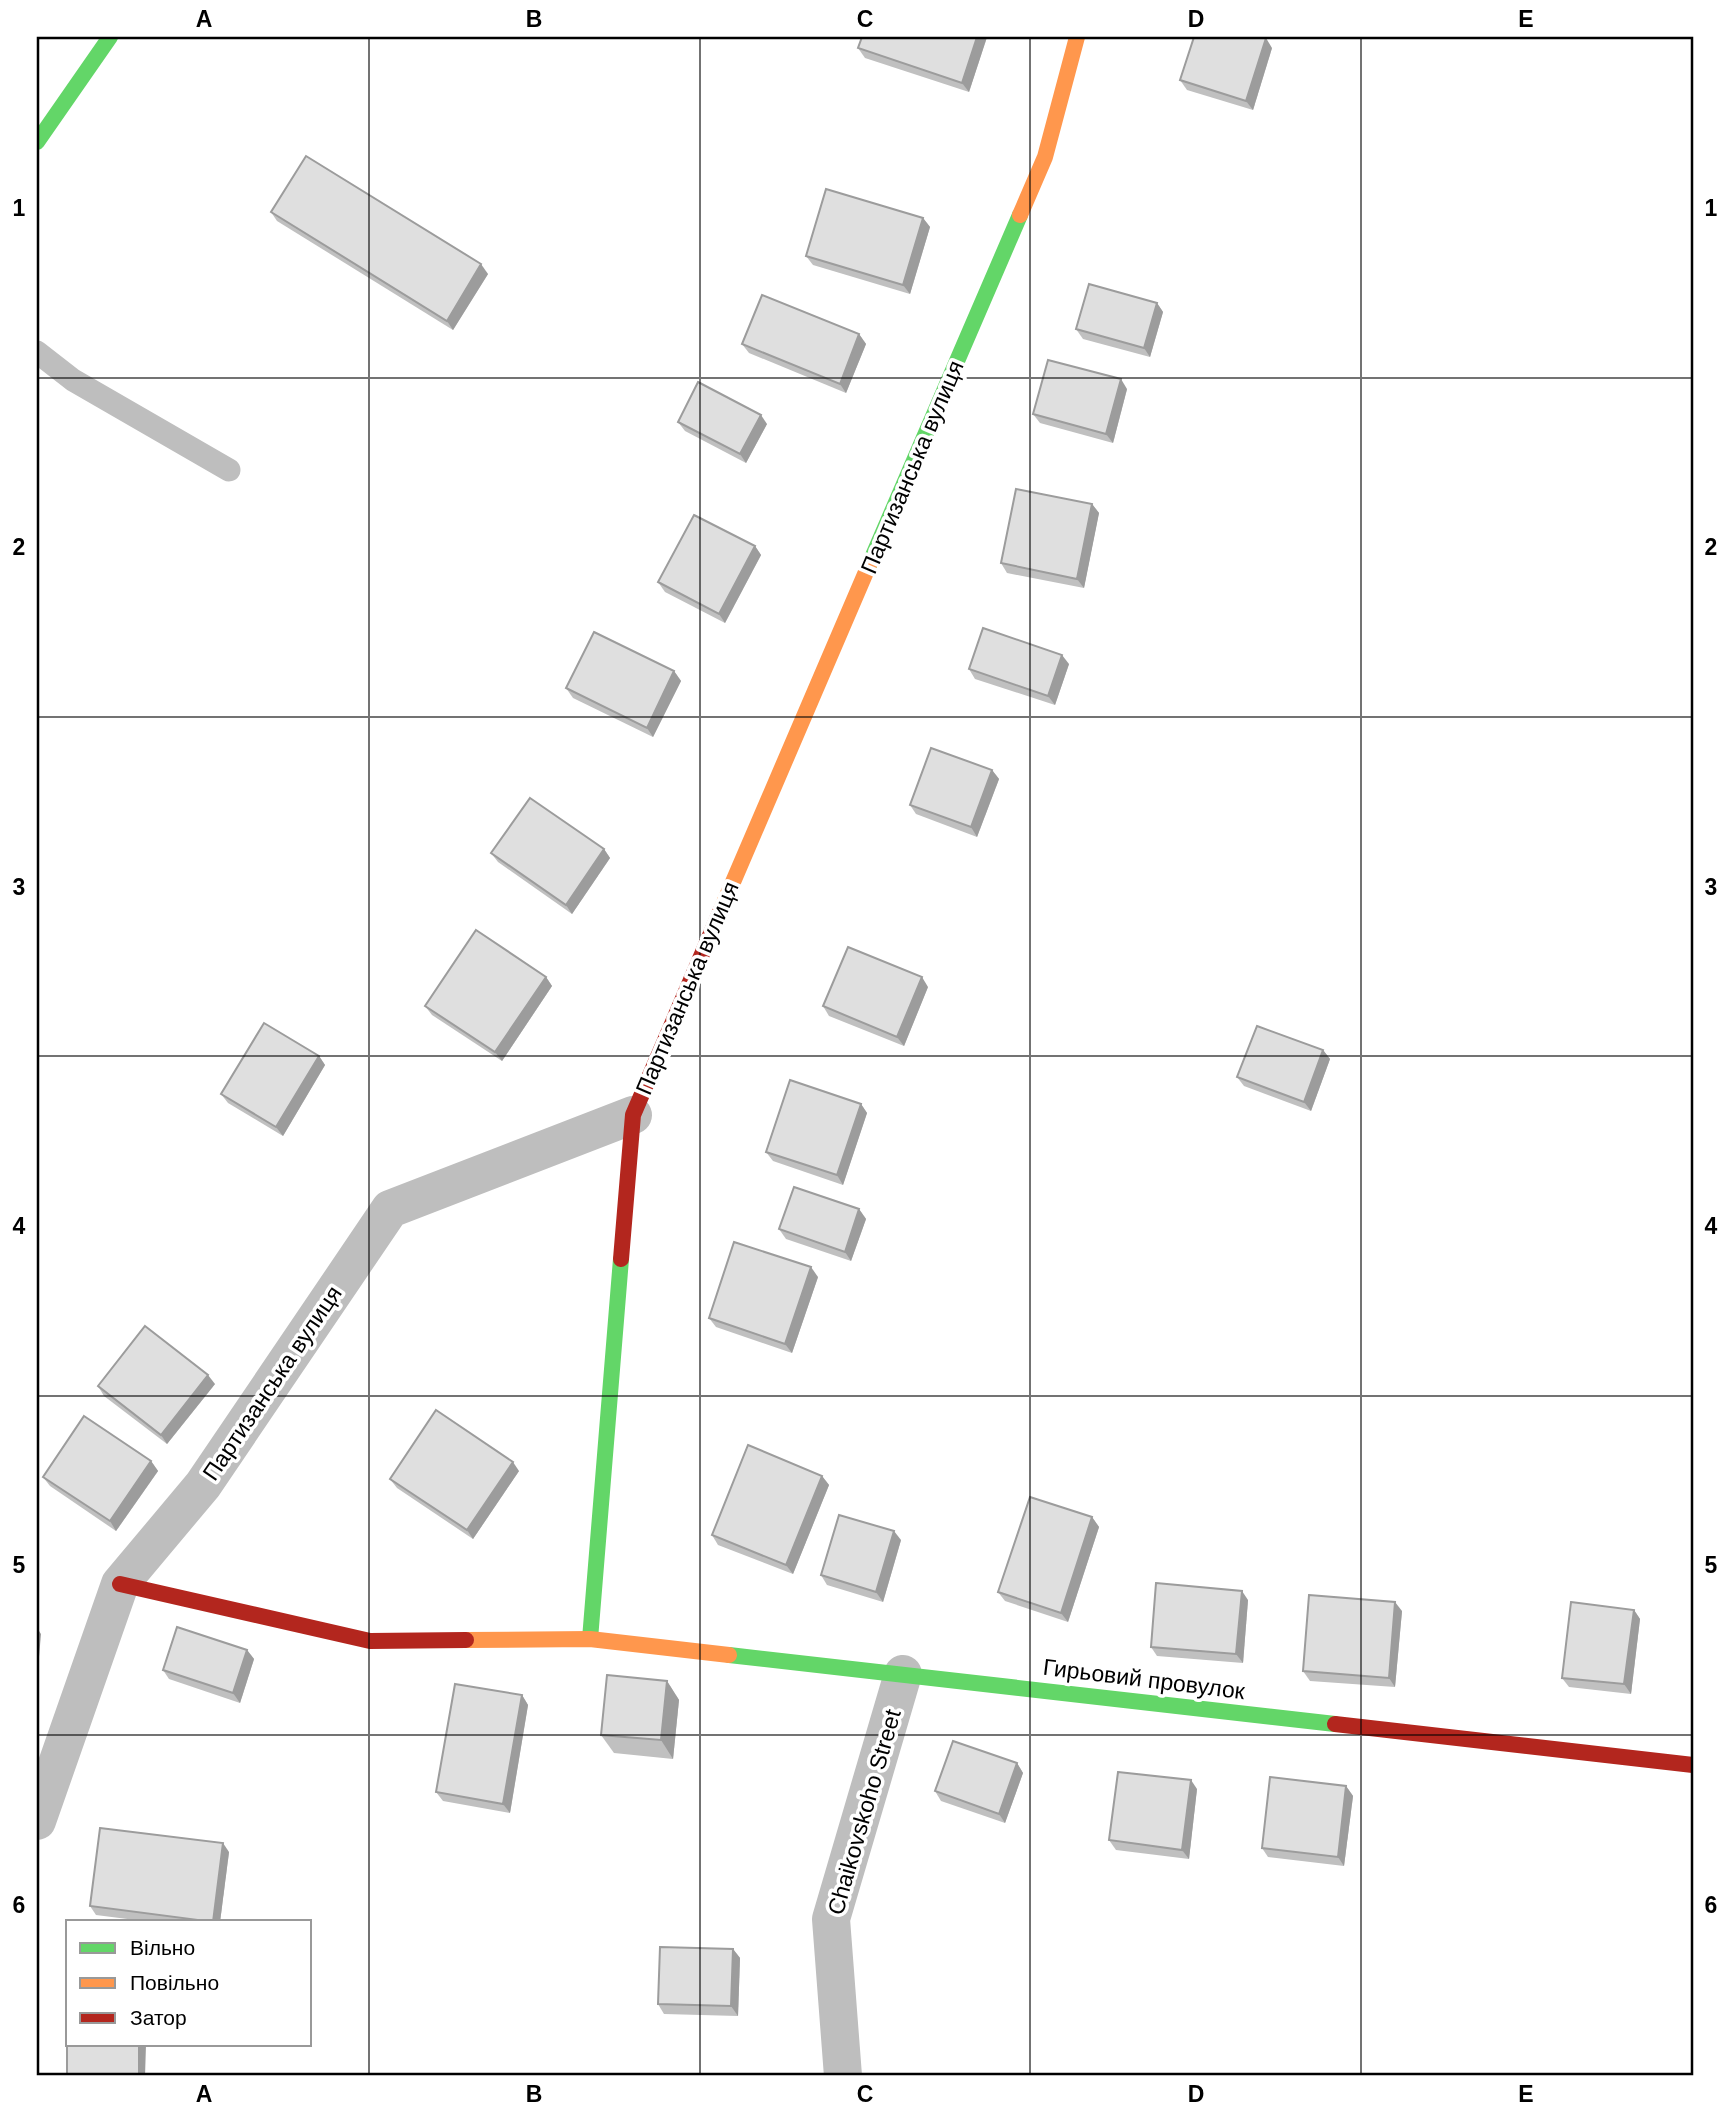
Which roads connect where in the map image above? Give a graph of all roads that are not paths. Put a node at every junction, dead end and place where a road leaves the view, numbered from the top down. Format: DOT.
graph roads {
  1 [pos="110,37"];
  2 [pos="1077,37"];
  3 [pos="37,142"];
  4 [pos="37,352"];
  5 [pos="229,470"];
  6 [pos="633,1115"];
  7 [pos="120,1584"];
  8 [pos="590,1639"];
  9 [pos="903,1674"];
  10 [pos="1693,1765"];
  11 [pos="37,1821"];
  12 [pos="843,2076"];
  1 -- 3 [label="street"];
  2 -- 6 [label="street, Партизанська вулиця"];
  4 -- 5 [label="lane"];
  6 -- 7 [label="street, Партизанська вулиця"];
  6 -- 8 [label="street"];
  7 -- 8 [label="street, Гирьовий провулок"];
  7 -- 11 [label="street, Партизанська вулиця"];
  8 -- 9 [label="street, Гирьовий провулок"];
  9 -- 10 [label="street, Гирьовий провулок"];
  9 -- 12 [label="street, Chaikovskoho Street"];
}
